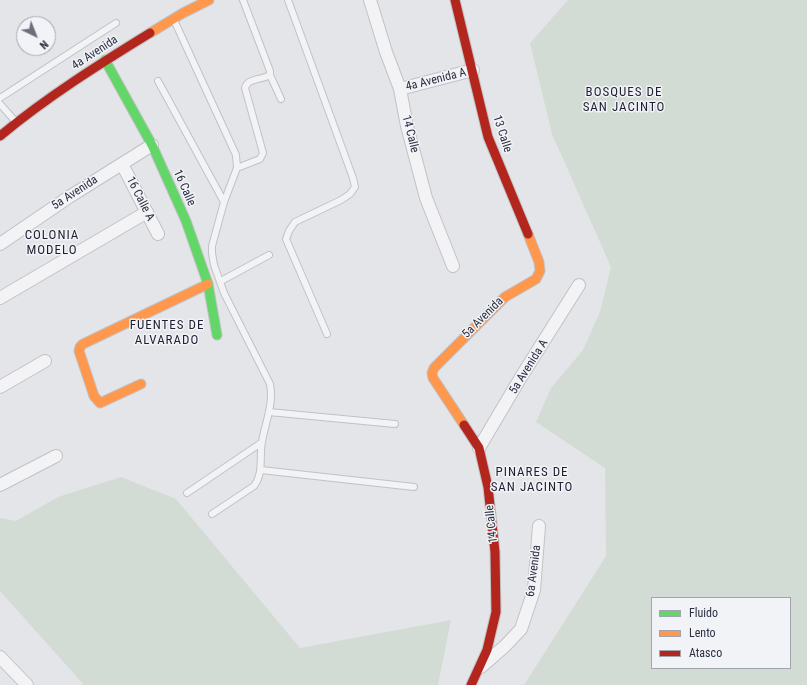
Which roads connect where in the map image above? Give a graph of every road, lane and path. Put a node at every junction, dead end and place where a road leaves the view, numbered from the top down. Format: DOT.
graph roads {
  1 [pos="243,0"];
  2 [pos="288,0"];
  3 [pos="370,0"];
  4 [pos="455,0"];
  5 [pos="203,1"];
  6 [pos="173,19"];
  7 [pos="116,23"];
  8 [pos="105,60"];
  9 [pos="473,70"];
  10 [pos="270,74"];
  11 [pos="158,81"];
  12 [pos="400,89"];
  13 [pos="0,98"];
  14 [pos="281,99"];
  15 [pos="0,104"];
  16 [pos="16,122"];
  17 [pos="0,136"];
  18 [pos="152,145"];
  19 [pos="122,164"];
  20 [pos="237,168"];
  21 [pos="224,202"];
  22 [pos="147,212"];
  23 [pos="158,234"];
  24 [pos="0,244"];
  25 [pos="269,255"];
  26 [pos="453,266"];
  27 [pos="540,271"];
  28 [pos="221,281"];
  29 [pos="208,284"];
  30 [pos="579,285"];
  31 [pos="0,298"];
  32 [pos="327,334"];
  33 [pos="217,335"];
  34 [pos="46,361"];
  35 [pos="432,373"];
  36 [pos="141,384"];
  37 [pos="0,386"];
  38 [pos="269,412"];
  39 [pos="395,424"];
  40 [pos="261,443"];
  41 [pos="479,448"];
  42 [pos="56,456"];
  43 [pos="261,470"];
  44 [pos="0,485"];
  45 [pos="414,487"];
  46 [pos="187,492"];
  47 [pos="212,514"];
  48 [pos="539,526"];
  49 [pos="0,657"];
  50 [pos="479,669"];
  51 [pos="27,685"];
  52 [pos="471,685"];
  1 -- 10 [label="lane"];
  2 -- 32 [label="lane"];
  3 -- 12 [label="street, 14 Calle"];
  4 -- 9 [label="street, 13 Calle"];
  5 -- 6 [label="street, 4a Avenida"];
  6 -- 8 [label="street, 4a Avenida"];
  6 -- 20 [label="lane"];
  7 -- 13 [label="lane"];
  8 -- 16 [label="street, 4a Avenida"];
  8 -- 18 [label="street, 16 Calle"];
  9 -- 12 [label="street, 4a Avenida A"];
  9 -- 27 [label="street, 13 Calle"];
  10 -- 14 [label="lane"];
  10 -- 20 [label="lane"];
  11 -- 21 [label="lane"];
  12 -- 26 [label="street, 14 Calle"];
  15 -- 16 [label="lane"];
  16 -- 17 [label="street, 4a Avenida"];
  18 -- 19 [label="street, 5a Avenida"];
  18 -- 29 [label="street, 16 Calle"];
  19 -- 22 [label="street, 16 Calle A"];
  19 -- 24 [label="street, 5a Avenida"];
  20 -- 21 [label="lane"];
  21 -- 28 [label="lane"];
  22 -- 23 [label="street, 16 Calle A"];
  22 -- 31 [label="street"];
  25 -- 28 [label="lane"];
  27 -- 35 [label="street, 5a Avenida"];
  28 -- 38 [label="lane"];
  29 -- 33 [label="street, 16 Calle"];
  29 -- 36 [label="street"];
  30 -- 41 [label="street, 5a Avenida A"];
  34 -- 37 [label="street"];
  35 -- 41 [label="street, 14 Calle"];
  38 -- 39 [label="lane"];
  38 -- 40 [label="lane"];
  40 -- 43 [label="lane"];
  40 -- 46 [label="lane"];
  41 -- 50 [label="street, 14 Calle"];
  42 -- 44 [label="street"];
  43 -- 45 [label="lane"];
  43 -- 47 [label="lane"];
  48 -- 50 [label="street, 6a Avenida"];
  49 -- 51 [label="street"];
  50 -- 52 [label="street, 14 Calle"];
}
